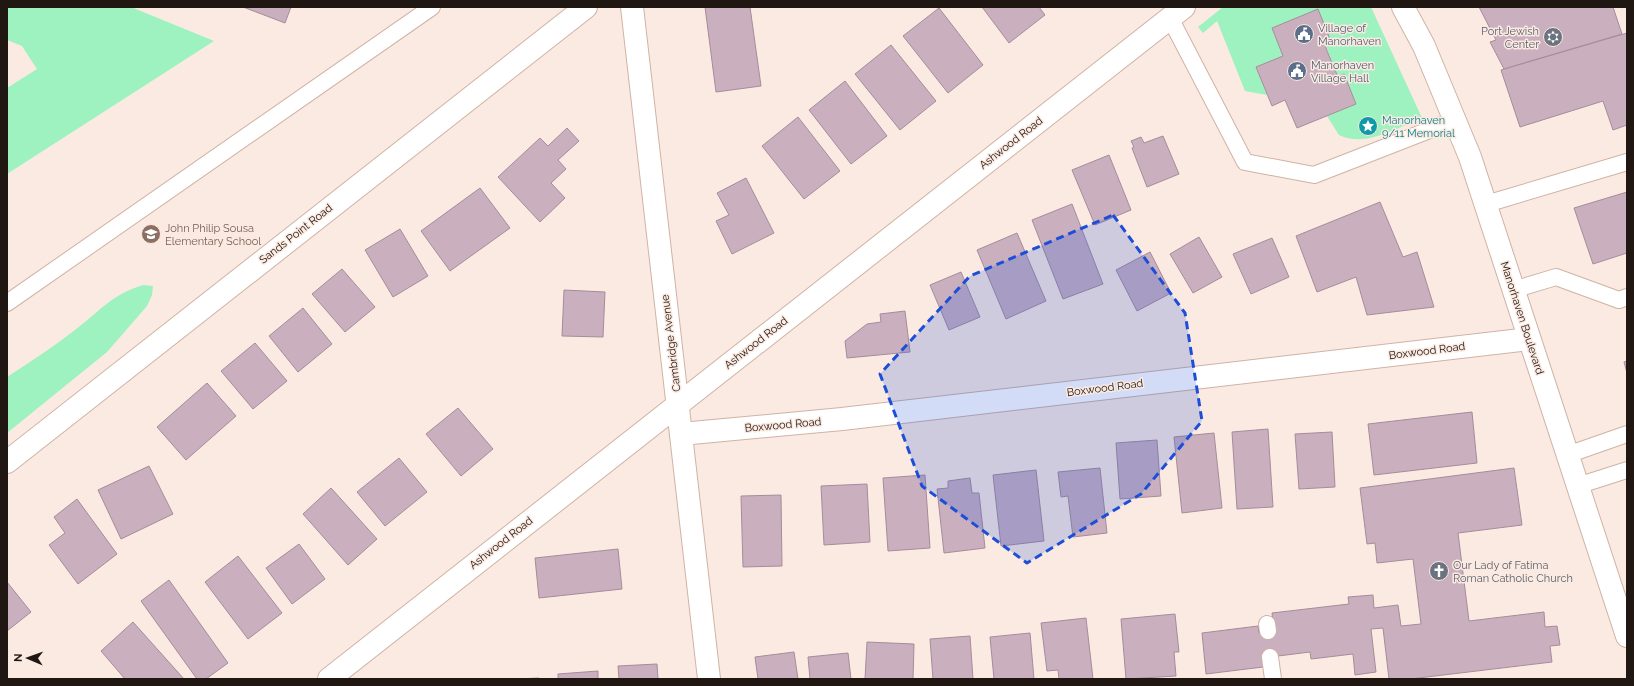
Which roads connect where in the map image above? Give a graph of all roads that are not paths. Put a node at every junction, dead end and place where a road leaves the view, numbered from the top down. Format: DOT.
graph roads {
  1 [pos="432,7"];
  2 [pos="586,7"];
  3 [pos="632,7"];
  4 [pos="1403,7"];
  5 [pos="1177,13"];
  6 [pos="1455,120"];
  7 [pos="1627,162"];
  8 [pos="1486,204"];
  9 [pos="1513,290"];
  10 [pos="1627,297"];
  11 [pos="7,303"];
  12 [pos="1529,339"];
  13 [pos="678,403"];
  14 [pos="682,434"];
  15 [pos="1627,434"];
  16 [pos="1567,455"];
  17 [pos="7,462"];
  18 [pos="1627,470"];
  19 [pos="1577,486"];
  20 [pos="1623,608"];
  21 [pos="1627,636"];
  22 [pos="1270,657"];
  23 [pos="329,679"];
  24 [pos="709,679"];
  25 [pos="1272,679"];
  1 -- 11 [label="lane"];
  2 -- 17 [label="street, Sands Point Road"];
  3 -- 13 [label="street, Cambridge Avenue"];
  4 -- 6 [label="street, Manorhaven Boulevard"];
  5 -- 6 [label="lane"];
  5 -- 13 [label="street, Ashwood Road"];
  6 -- 8 [label="street, Manorhaven Boulevard"];
  7 -- 8 [label="lane"];
  8 -- 9 [label="street, Manorhaven Boulevard"];
  9 -- 10 [label="lane"];
  9 -- 12 [label="street, Manorhaven Boulevard"];
  12 -- 14 [label="street, Boxwood Road"];
  12 -- 16 [label="street, Manorhaven Boulevard"];
  13 -- 14 [label="street, Cambridge Avenue"];
  13 -- 23 [label="street, Ashwood Road"];
  14 -- 24 [label="street, Cambridge Avenue"];
  15 -- 16 [label="lane"];
  16 -- 19 [label="street, Manorhaven Boulevard"];
  18 -- 19 [label="lane"];
  19 -- 20 [label="street, Manorhaven Boulevard"];
  20 -- 21 [label="street, Manorhaven Boulevard"];
  22 -- 25 [label="lane"];
}
